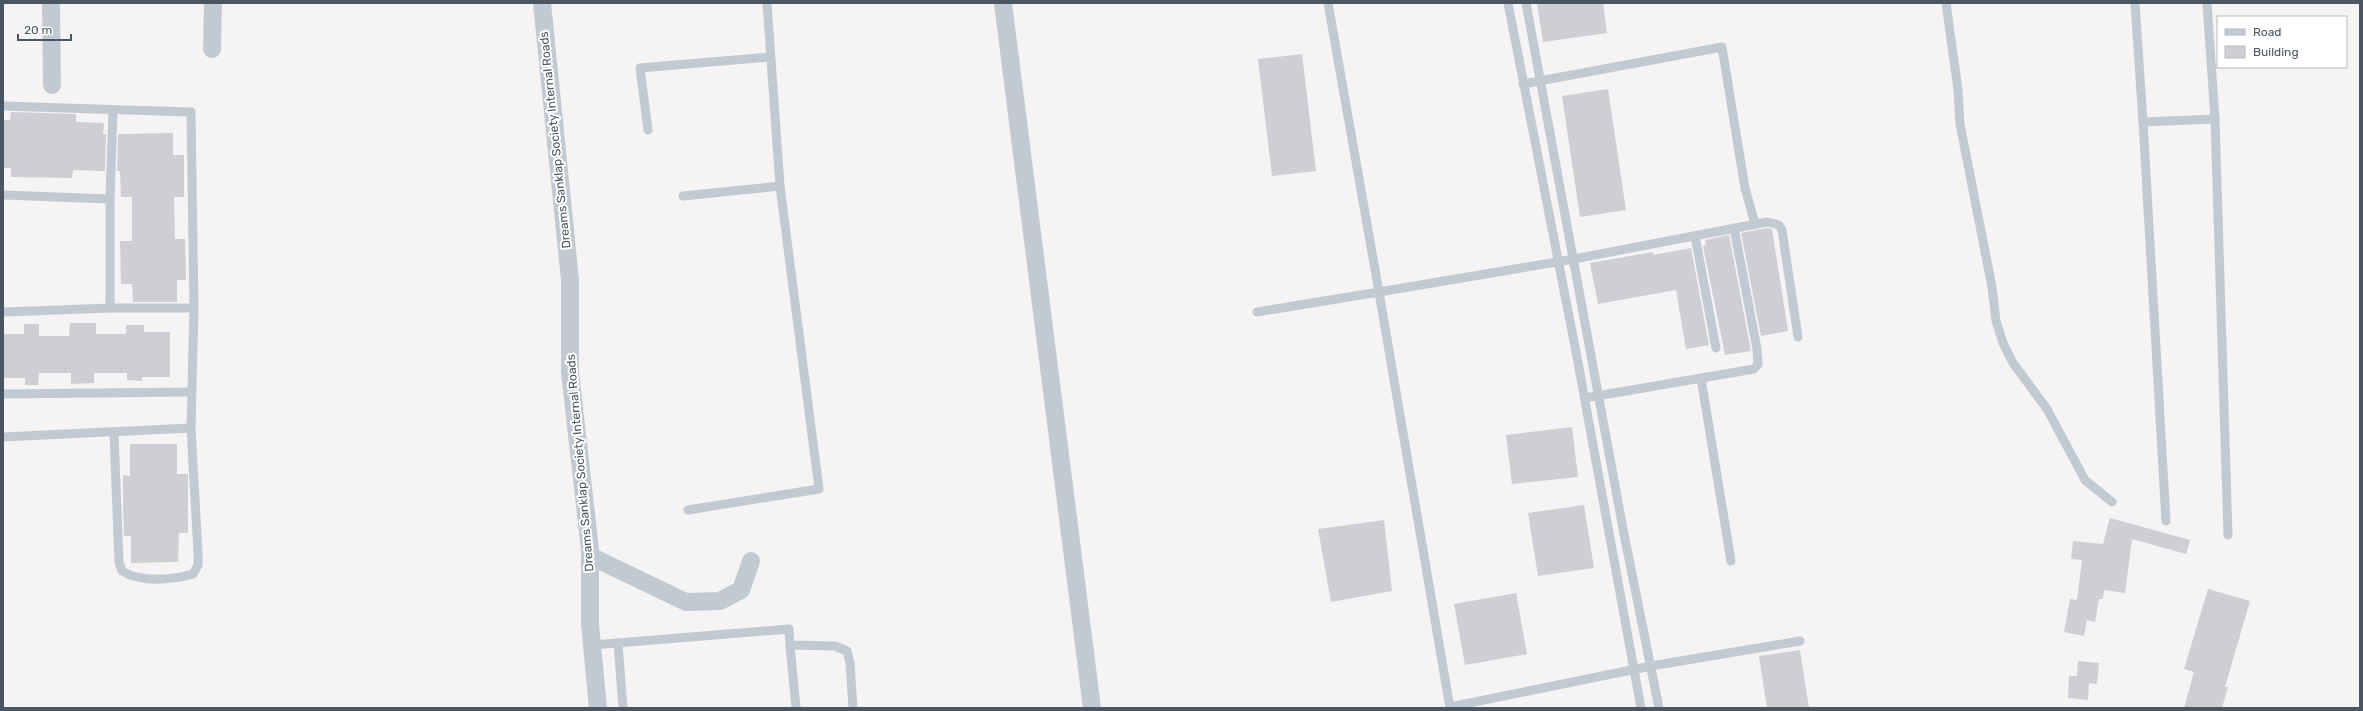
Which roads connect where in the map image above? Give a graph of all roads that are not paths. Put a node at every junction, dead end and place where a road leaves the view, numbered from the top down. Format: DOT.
graph roads {
  1 [pos="51,3"];
  2 [pos="213,3"];
  3 [pos="542,3"];
  4 [pos="767,3"];
  5 [pos="1003,3"];
  6 [pos="1328,3"];
  7 [pos="1508,3"];
  8 [pos="1526,3"];
  9 [pos="1946,3"];
  10 [pos="2135,3"];
  11 [pos="2207,3"];
  12 [pos="212,49"];
  13 [pos="770,56"];
  14 [pos="1540,82"];
  15 [pos="1523,84"];
  16 [pos="52,85"];
  17 [pos="3,106"];
  18 [pos="113,110"];
  19 [pos="2215,119"];
  20 [pos="2143,122"];
  21 [pos="648,130"];
  22 [pos="780,186"];
  23 [pos="3,195"];
  24 [pos="683,196"];
  25 [pos="110,199"];
  26 [pos="1755,224"];
  27 [pos="1734,228"];
  28 [pos="1695,236"];
  29 [pos="1574,259"];
  30 [pos="1558,262"];
  31 [pos="1379,292"];
  32 [pos="110,308"];
  33 [pos="194,308"];
  34 [pos="3,312"];
  35 [pos="1257,312"];
  36 [pos="1798,336"];
  37 [pos="1716,348"];
  38 [pos="1701,378"];
  39 [pos="191,392"];
  40 [pos="3,394"];
  41 [pos="1600,396"];
  42 [pos="1585,398"];
  43 [pos="191,428"];
  44 [pos="114,434"];
  45 [pos="3,437"];
  46 [pos="2112,502"];
  47 [pos="688,510"];
  48 [pos="2166,520"];
  49 [pos="2228,535"];
  50 [pos="590,556"];
  51 [pos="751,561"];
  52 [pos="1731,561"];
  53 [pos="1800,641"];
  54 [pos="618,643"];
  55 [pos="790,645"];
  56 [pos="593,646"];
  57 [pos="1651,666"];
  58 [pos="1633,670"];
  59 [pos="1450,707"];
  60 [pos="598,708"];
  61 [pos="623,708"];
  62 [pos="796,708"];
  63 [pos="853,708"];
  64 [pos="1092,708"];
  65 [pos="1640,708"];
  66 [pos="1659,708"];
  1 -- 16 [label="street"];
  2 -- 12 [label="street"];
  3 -- 50 [label="street, Dreams Sanklap Society Internal Roads"];
  4 -- 13 [label="lane"];
  5 -- 64 [label="street"];
  6 -- 31 [label="lane"];
  7 -- 15 [label="lane"];
  8 -- 14 [label="lane"];
  9 -- 46 [label="lane"];
  10 -- 20 [label="lane"];
  11 -- 19 [label="lane"];
  13 -- 21 [label="lane"];
  13 -- 22 [label="lane"];
  14 -- 15 [label="lane"];
  14 -- 26 [label="lane"];
  14 -- 29 [label="lane"];
  15 -- 30 [label="lane"];
  17 -- 18 [label="lane"];
  18 -- 25 [label="lane"];
  18 -- 33 [label="lane"];
  19 -- 20 [label="lane"];
  19 -- 49 [label="lane"];
  20 -- 48 [label="lane"];
  22 -- 24 [label="lane"];
  22 -- 47 [label="lane"];
  23 -- 25 [label="lane"];
  25 -- 32 [label="lane"];
  26 -- 27 [label="lane"];
  26 -- 36 [label="lane"];
  27 -- 28 [label="lane"];
  27 -- 38 [label="lane"];
  28 -- 29 [label="lane"];
  28 -- 37 [label="lane"];
  29 -- 30 [label="lane"];
  29 -- 41 [label="lane"];
  30 -- 31 [label="lane"];
  30 -- 42 [label="lane"];
  31 -- 35 [label="lane"];
  31 -- 59 [label="lane"];
  32 -- 33 [label="lane"];
  32 -- 34 [label="lane"];
  33 -- 39 [label="lane"];
  38 -- 41 [label="lane"];
  38 -- 52 [label="lane"];
  39 -- 40 [label="lane"];
  39 -- 43 [label="lane"];
  41 -- 42 [label="lane"];
  41 -- 57 [label="lane"];
  42 -- 58 [label="lane"];
  43 -- 44 [label="lane"];
  43 -- 44 [label="lane"];
  44 -- 45 [label="lane"];
  50 -- 51 [label="street"];
  50 -- 56 [label="street, Dreams Sanklap Society Internal Roads"];
  53 -- 57 [label="lane"];
  54 -- 55 [label="lane"];
  54 -- 56 [label="lane"];
  54 -- 61 [label="lane"];
  55 -- 62 [label="lane"];
  55 -- 63 [label="lane"];
  56 -- 60 [label="street, Dreams Sanklap Society Internal Roads"];
  57 -- 58 [label="lane"];
  57 -- 66 [label="lane"];
  58 -- 59 [label="lane"];
  58 -- 65 [label="lane"];
}
